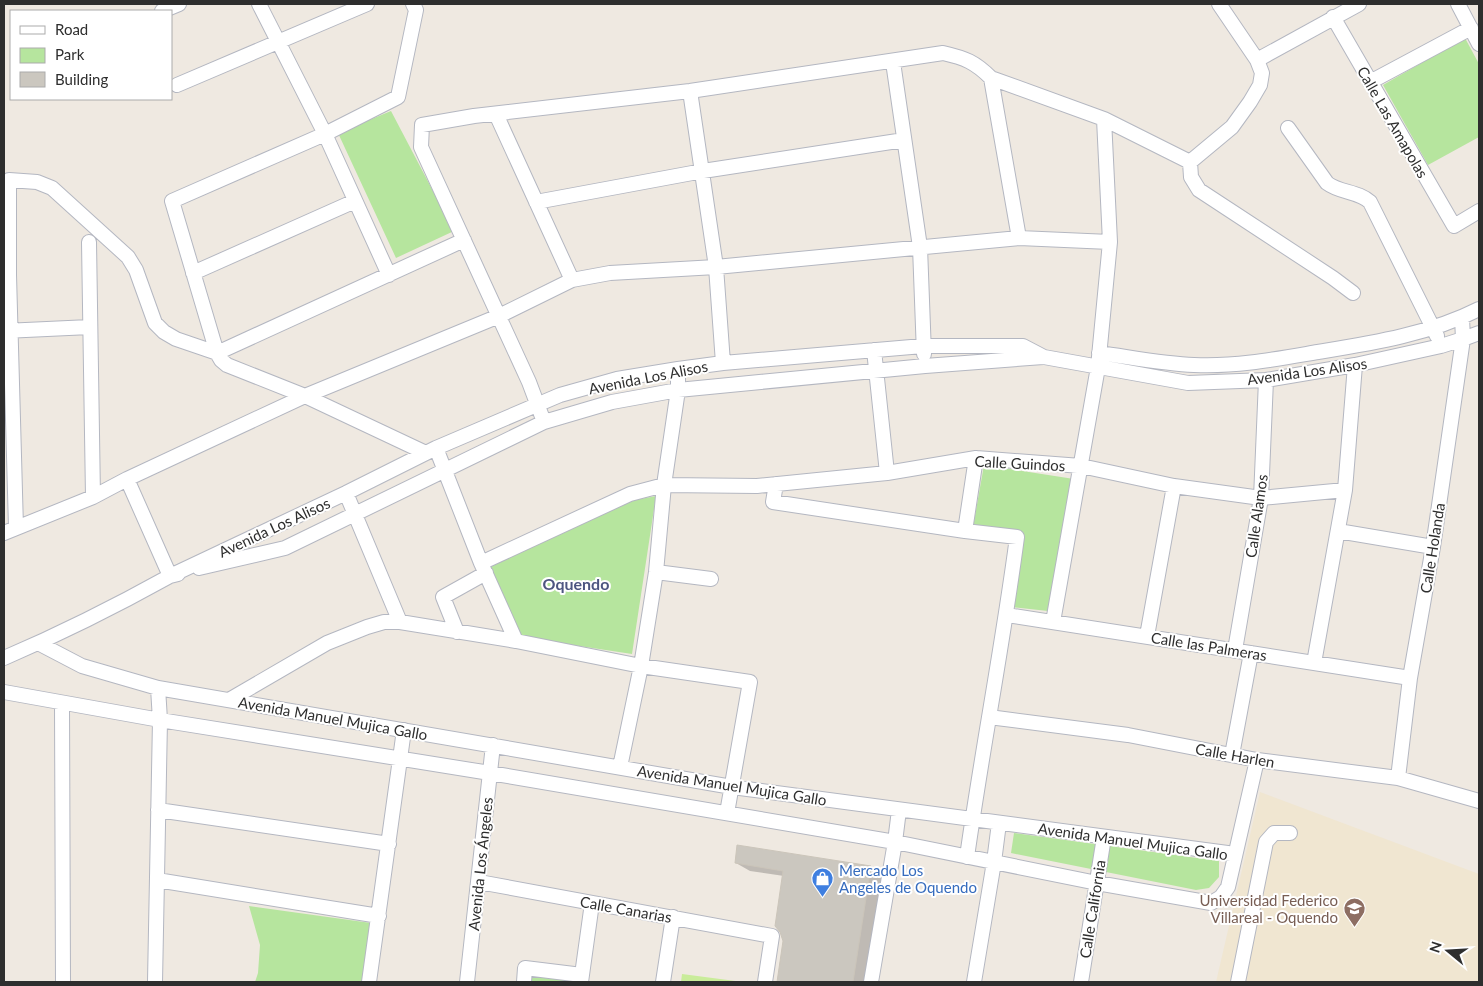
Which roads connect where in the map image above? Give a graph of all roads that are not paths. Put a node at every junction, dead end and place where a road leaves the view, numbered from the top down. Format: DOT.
graph roads {
  1 [pos="179,4"];
  2 [pos="259,4"];
  3 [pos="367,4"];
  4 [pos="413,4"];
  5 [pos="1219,4"];
  6 [pos="1359,4"];
  7 [pos="1458,4"];
  8 [pos="164,10"];
  9 [pos="1333,17"];
  10 [pos="1470,28"];
  11 [pos="278,43"];
  12 [pos="1479,44"];
  13 [pos="1257,60"];
  14 [pos="893,62"];
  15 [pos="991,78"];
  16 [pos="1370,82"];
  17 [pos="177,85"];
  18 [pos="690,91"];
  19 [pos="496,114"];
  20 [pos="1104,119"];
  21 [pos="1288,128"];
  22 [pos="324,134"];
  23 [pos="904,140"];
  24 [pos="1190,162"];
  25 [pos="703,171"];
  26 [pos="355,201"];
  27 [pos="536,202"];
  28 [pos="1479,211"];
  29 [pos="1018,238"];
  30 [pos="464,240"];
  31 [pos="89,242"];
  32 [pos="1110,242"];
  33 [pos="920,247"];
  34 [pos="716,267"];
  35 [pos="194,274"];
  36 [pos="389,275"];
  37 [pos="572,280"];
  38 [pos="1353,292"];
  39 [pos="1479,309"];
  40 [pos="499,316"];
  41 [pos="1462,318"];
  42 [pos="90,327"];
  43 [pos="1433,328"];
  44 [pos="7,331"];
  45 [pos="1479,333"];
  46 [pos="1463,340"];
  47 [pos="923,346"];
  48 [pos="1441,346"];
  49 [pos="874,350"];
  50 [pos="217,353"];
  51 [pos="1099,353"];
  52 [pos="1044,357"];
  53 [pos="723,363"];
  54 [pos="1355,365"];
  55 [pos="925,366"];
  56 [pos="1098,367"];
  57 [pos="678,369"];
  58 [pos="877,371"];
  59 [pos="1266,380"];
  60 [pos="678,390"];
  61 [pos="305,396"];
  62 [pos="537,404"];
  63 [pos="544,422"];
  64 [pos="431,450"];
  65 [pos="976,458"];
  66 [pos="1081,466"];
  67 [pos="445,469"];
  68 [pos="887,472"];
  69 [pos="127,479"];
  70 [pos="776,484"];
  71 [pos="664,485"];
  72 [pos="1174,486"];
  73 [pos="1345,490"];
  74 [pos="346,493"];
  75 [pos="93,497"];
  76 [pos="1261,498"];
  77 [pos="355,513"];
  78 [pos="10,530"];
  79 [pos="1338,531"];
  80 [pos="964,532"];
  81 [pos="1433,547"];
  82 [pos="483,568"];
  83 [pos="656,572"];
  84 [pos="170,576"];
  85 [pos="710,579"];
  86 [pos="1007,615"];
  87 [pos="400,622"];
  88 [pos="1053,622"];
  89 [pos="457,632"];
  90 [pos="1147,636"];
  91 [pos="516,641"];
  92 [pos="38,644"];
  93 [pos="1235,650"];
  94 [pos="1251,653"];
  95 [pos="4,658"];
  96 [pos="1314,662"];
  97 [pos="641,666"];
  98 [pos="1410,678"];
  99 [pos="158,688"];
  100 [pos="4,692"];
  101 [pos="229,700"];
  102 [pos="62,703"];
  103 [pos="988,717"];
  104 [pos="160,720"];
  105 [pos="404,730"];
  106 [pos="493,745"];
  107 [pos="1232,756"];
  108 [pos="400,760"];
  109 [pos="1257,760"];
  110 [pos="620,767"];
  111 [pos="490,773"];
  112 [pos="1398,778"];
  113 [pos="732,787"];
  114 [pos="1479,801"];
  115 [pos="158,810"];
  116 [pos="899,810"];
  117 [pos="727,813"];
  118 [pos="972,820"];
  119 [pos="999,823"];
  120 [pos="1290,833"];
  121 [pos="1104,837"];
  122 [pos="895,842"];
  123 [pos="389,844"];
  124 [pos="1235,854"];
  125 [pos="967,856"];
  126 [pos="994,862"];
  127 [pos="157,880"];
  128 [pos="479,882"];
  129 [pos="1097,883"];
  130 [pos="592,902"];
  131 [pos="379,916"];
  132 [pos="673,918"];
  133 [pos="582,978"];
  134 [pos="63,982"];
  135 [pos="155,982"];
  136 [pos="370,982"];
  137 [pos="467,982"];
  138 [pos="524,982"];
  139 [pos="663,982"];
  140 [pos="765,982"];
  141 [pos="871,982"];
  142 [pos="974,982"];
  143 [pos="1081,982"];
  144 [pos="1238,982"];
  1 -- 8 [label="street"];
  2 -- 11 [label="street"];
  3 -- 11 [label="street"];
  4 -- 22 [label="street"];
  5 -- 13 [label="street"];
  6 -- 9 [label="street"];
  7 -- 10 [label="street"];
  9 -- 13 [label="street"];
  9 -- 16 [label="street, Calle Las Amapolas"];
  10 -- 12 [label="street"];
  10 -- 16 [label="street"];
  11 -- 17 [label="street"];
  11 -- 22 [label="street"];
  13 -- 24 [label="street"];
  14 -- 15 [label="street"];
  14 -- 18 [label="street"];
  14 -- 23 [label="street"];
  15 -- 20 [label="street"];
  15 -- 29 [label="street"];
  16 -- 28 [label="street, Calle Las Amapolas"];
  18 -- 19 [label="street"];
  18 -- 25 [label="street"];
  19 -- 27 [label="street"];
  19 -- 30 [label="street"];
  20 -- 24 [label="street"];
  20 -- 32 [label="street"];
  21 -- 43 [label="street"];
  22 -- 26 [label="street"];
  22 -- 35 [label="street"];
  23 -- 25 [label="street"];
  23 -- 33 [label="street"];
  24 -- 38 [label="street"];
  25 -- 27 [label="street"];
  25 -- 34 [label="street"];
  26 -- 35 [label="street"];
  26 -- 36 [label="street"];
  27 -- 37 [label="street"];
  29 -- 32 [label="street"];
  29 -- 33 [label="street"];
  30 -- 36 [label="street"];
  30 -- 40 [label="street"];
  31 -- 42 [label="street"];
  32 -- 51 [label="street"];
  33 -- 34 [label="street"];
  33 -- 47 [label="street"];
  34 -- 37 [label="street"];
  34 -- 53 [label="street"];
  35 -- 50 [label="street"];
  36 -- 50 [label="street"];
  37 -- 40 [label="street"];
  39 -- 41 [label="street, Avenida Los Alisos"];
  40 -- 61 [label="street"];
  40 -- 62 [label="street"];
  41 -- 43 [label="street, Avenida Los Alisos"];
  41 -- 46 [label="street, Calle Holanda"];
  42 -- 44 [label="street"];
  42 -- 75 [label="street"];
  43 -- 48 [label="street"];
  43 -- 51 [label="street, Avenida Los Alisos"];
  44 -- 50 [label="street"];
  44 -- 78 [label="street"];
  45 -- 46 [label="street, Avenida Los Alisos"];
  46 -- 48 [label="street, Avenida Los Alisos"];
  46 -- 81 [label="street, Calle Holanda"];
  47 -- 49 [label="street, Avenida Los Alisos"];
  47 -- 52 [label="street, Avenida Los Alisos"];
  47 -- 55 [label="street"];
  48 -- 54 [label="street, Avenida Los Alisos"];
  49 -- 53 [label="street, Avenida Los Alisos"];
  49 -- 58 [label="street"];
  50 -- 61 [label="street"];
  51 -- 56 [label="street"];
  52 -- 55 [label="street, Avenida Los Alisos"];
  52 -- 56 [label="street, Avenida Los Alisos"];
  53 -- 57 [label="street, Avenida Los Alisos"];
  54 -- 59 [label="street, Avenida Los Alisos"];
  54 -- 73 [label="street"];
  55 -- 58 [label="street, Avenida Los Alisos"];
  56 -- 59 [label="street, Avenida Los Alisos"];
  56 -- 66 [label="street"];
  57 -- 60 [label="street"];
  57 -- 62 [label="street, Avenida Los Alisos"];
  58 -- 60 [label="street, Avenida Los Alisos"];
  58 -- 68 [label="street"];
  59 -- 76 [label="street, Calle Alamos"];
  60 -- 63 [label="street, Avenida Los Alisos"];
  60 -- 71 [label="street"];
  61 -- 64 [label="street"];
  61 -- 69 [label="street"];
  62 -- 63 [label="street"];
  62 -- 64 [label="street, Avenida Los Alisos"];
  63 -- 67 [label="street, Avenida Los Alisos"];
  64 -- 67 [label="street"];
  64 -- 74 [label="street, Avenida Los Alisos"];
  65 -- 66 [label="street, Calle Guindos"];
  65 -- 68 [label="street, Calle Guindos"];
  65 -- 80 [label="street"];
  66 -- 72 [label="street, Calle Guindos"];
  66 -- 88 [label="street"];
  67 -- 77 [label="street, Avenida Los Alisos"];
  67 -- 82 [label="street"];
  68 -- 70 [label="street, Calle Guindos"];
  69 -- 75 [label="street"];
  69 -- 84 [label="street"];
  70 -- 71 [label="street, Calle Guindos"];
  70 -- 80 [label="street"];
  71 -- 82 [label="street, Calle Guindos"];
  71 -- 83 [label="street"];
  72 -- 76 [label="street, Calle Guindos"];
  72 -- 90 [label="street"];
  73 -- 76 [label="street, Calle Guindos"];
  73 -- 79 [label="street"];
  74 -- 77 [label="street"];
  74 -- 84 [label="street, Avenida Los Alisos"];
  75 -- 78 [label="street"];
  76 -- 93 [label="street, Calle Alamos"];
  77 -- 84 [label="street, Avenida Los Alisos"];
  77 -- 87 [label="street"];
  79 -- 81 [label="street"];
  79 -- 96 [label="street"];
  80 -- 86 [label="street"];
  81 -- 98 [label="street, Calle Holanda"];
  82 -- 89 [label="street, Calle Guindos"];
  82 -- 91 [label="street"];
  83 -- 85 [label="street"];
  83 -- 97 [label="street"];
  84 -- 92 [label="street, Avenida Los Alisos"];
  86 -- 88 [label="street, Calle las Palmeras"];
  86 -- 103 [label="street"];
  87 -- 89 [label="street"];
  87 -- 101 [label="street"];
  88 -- 90 [label="street, Calle las Palmeras"];
  89 -- 91 [label="street"];
  90 -- 93 [label="street, Calle las Palmeras"];
  91 -- 97 [label="street"];
  92 -- 95 [label="street, Avenida Los Alisos"];
  92 -- 99 [label="street, Avenida Manuel Mujica Gallo"];
  93 -- 94 [label="street, Calle las Palmeras"];
  94 -- 96 [label="street, Calle las Palmeras"];
  94 -- 107 [label="street"];
  96 -- 98 [label="street, Calle las Palmeras"];
  97 -- 110 [label="street"];
  97 -- 113 [label="street"];
  98 -- 112 [label="street, Calle Holanda"];
  99 -- 101 [label="street, Avenida Manuel Mujica Gallo"];
  99 -- 104 [label="street"];
  100 -- 102 [label="street, Avenida Manuel Mujica Gallo"];
  101 -- 105 [label="street, Avenida Manuel Mujica Gallo"];
  102 -- 104 [label="street, Avenida Manuel Mujica Gallo"];
  102 -- 134 [label="street"];
  103 -- 107 [label="street, Calle Harlen"];
  103 -- 118 [label="street"];
  104 -- 108 [label="street, Avenida Manuel Mujica Gallo"];
  104 -- 115 [label="street"];
  105 -- 106 [label="street, Avenida Manuel Mujica Gallo"];
  105 -- 108 [label="street"];
  106 -- 110 [label="street, Avenida Manuel Mujica Gallo"];
  106 -- 111 [label="street, Avenida Los Ángeles"];
  107 -- 109 [label="street, Calle Harlen"];
  108 -- 111 [label="street, Avenida Manuel Mujica Gallo"];
  108 -- 123 [label="street"];
  109 -- 112 [label="street, Calle Harlen"];
  109 -- 124 [label="street"];
  110 -- 113 [label="street, Avenida Manuel Mujica Gallo"];
  111 -- 117 [label="street, Avenida Manuel Mujica Gallo"];
  111 -- 128 [label="street, Avenida Los Ángeles"];
  112 -- 114 [label="street, Calle Harlen"];
  113 -- 116 [label="street, Avenida Manuel Mujica Gallo"];
  113 -- 117 [label="street"];
  115 -- 123 [label="street"];
  115 -- 127 [label="street"];
  116 -- 118 [label="street, Avenida Manuel Mujica Gallo"];
  116 -- 122 [label="street"];
  117 -- 122 [label="street, Avenida Manuel Mujica Gallo"];
  118 -- 119 [label="street, Avenida Manuel Mujica Gallo"];
  118 -- 125 [label="street"];
  119 -- 121 [label="street, Avenida Manuel Mujica Gallo"];
  119 -- 126 [label="street"];
  120 -- 144 [label="street"];
  121 -- 124 [label="street, Avenida Manuel Mujica Gallo"];
  121 -- 129 [label="street, Calle California"];
  122 -- 125 [label="street, Avenida Manuel Mujica Gallo"];
  122 -- 141 [label="street"];
  123 -- 131 [label="street"];
  124 -- 129 [label="street, Avenida Manuel Mujica Gallo"];
  125 -- 126 [label="street, Avenida Manuel Mujica Gallo"];
  126 -- 129 [label="street, Avenida Manuel Mujica Gallo"];
  126 -- 142 [label="street"];
  127 -- 131 [label="street"];
  127 -- 135 [label="street"];
  128 -- 130 [label="street, Calle Canarias"];
  128 -- 137 [label="street, Avenida Los Ángeles"];
  129 -- 143 [label="street, Calle California"];
  130 -- 132 [label="street, Calle Canarias"];
  130 -- 133 [label="street"];
  131 -- 136 [label="street"];
  132 -- 139 [label="street"];
  132 -- 140 [label="street, Calle Canarias"];
  133 -- 138 [label="street"];
}
